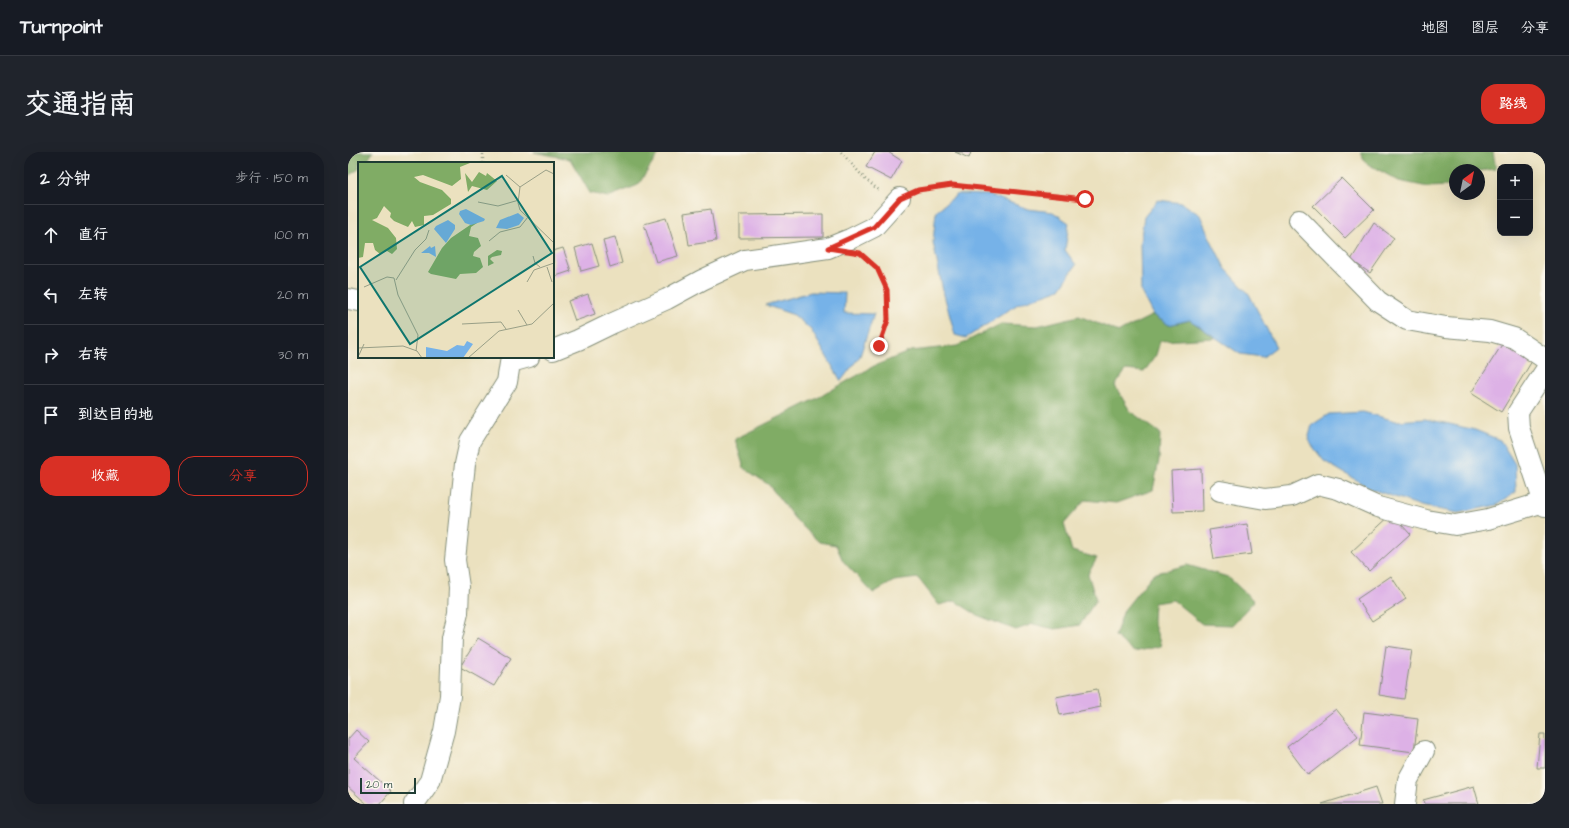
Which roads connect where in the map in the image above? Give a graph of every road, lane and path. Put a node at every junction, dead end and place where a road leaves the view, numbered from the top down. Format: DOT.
graph roads {
  1 [pos="841,152"];
  2 [pos="900,198"];
  3 [pos="1085,199"];
  4 [pos="1300,220"];
  5 [pos="860,253"];
  6 [pos="348,299"];
  7 [pos="358,301"];
  8 [pos="879,346"];
  9 [pos="554,350"];
  10 [pos="517,359"];
  11 [pos="1545,359"];
  12 [pos="1545,371"];
  13 [pos="1220,491"];
  14 [pos="1544,504"];
  15 [pos="1424,751"];
  16 [pos="414,804"];
  17 [pos="1405,804"];
  1 -- 2 [label="path"];
  2 -- 3 [label="path"];
  2 -- 9 [label="street"];
  4 -- 11 [label="street"];
  5 -- 8 [label="path"];
  6 -- 7 [label="street"];
  10 -- 16 [label="street"];
  12 -- 14 [label="street"];
  13 -- 14 [label="street"];
  15 -- 17 [label="street"];
}
